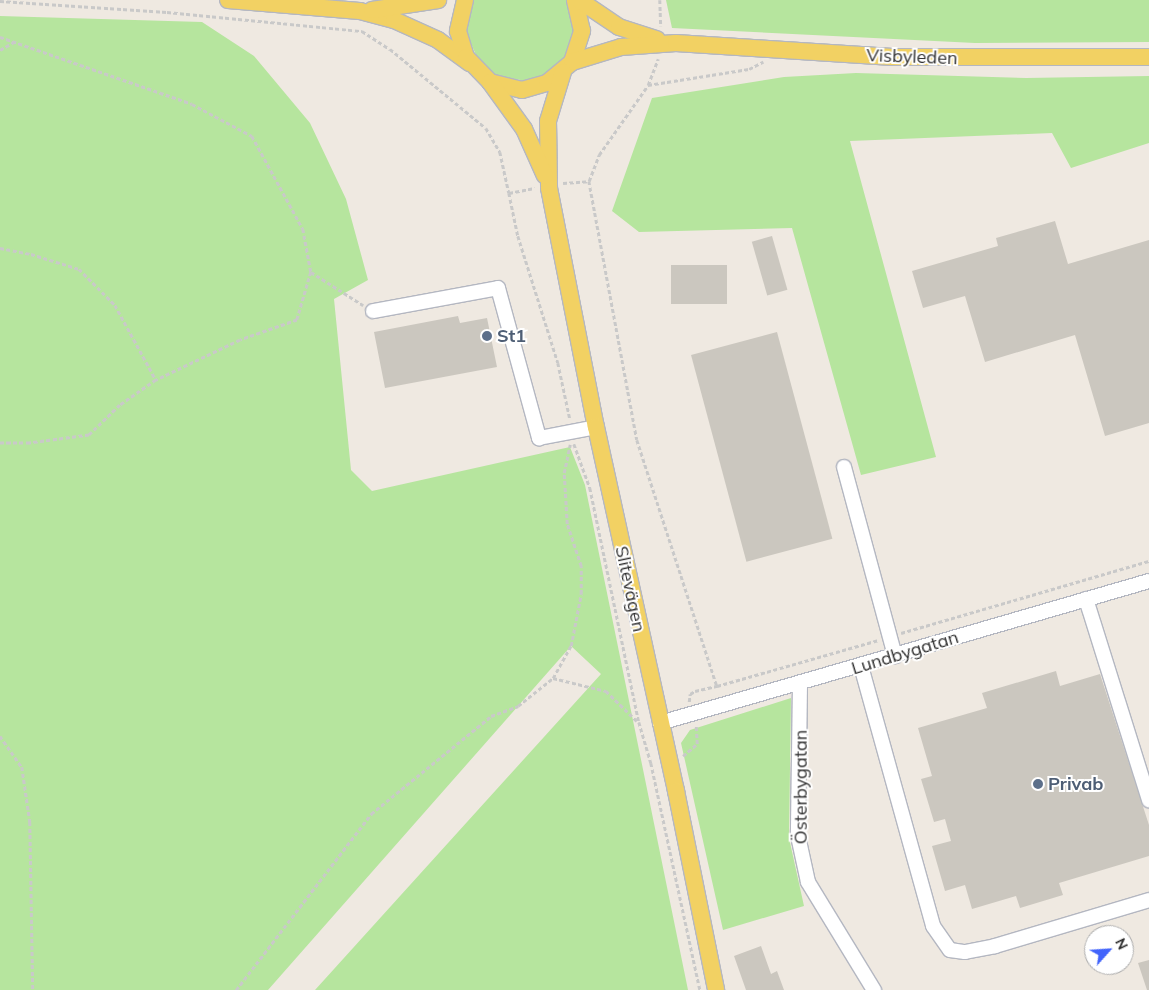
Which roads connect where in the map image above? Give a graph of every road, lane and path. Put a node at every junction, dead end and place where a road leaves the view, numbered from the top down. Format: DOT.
graph roads {
  1 [pos="228,0"];
  2 [pos="438,0"];
  3 [pos="465,0"];
  4 [pos="575,0"];
  5 [pos="579,0"];
  6 [pos="660,0"];
  7 [pos="0,1"];
  8 [pos="360,11"];
  9 [pos="661,26"];
  10 [pos="0,37"];
  11 [pos="14,42"];
  12 [pos="676,43"];
  13 [pos="0,50"];
  14 [pos="769,51"];
  15 [pos="659,55"];
  16 [pos="1149,57"];
  17 [pos="470,63"];
  18 [pos="568,67"];
  19 [pos="490,82"];
  20 [pos="648,85"];
  21 [pos="589,181"];
  22 [pos="549,186"];
  23 [pos="509,193"];
  24 [pos="0,248"];
  25 [pos="311,272"];
  26 [pos="373,311"];
  27 [pos="156,380"];
  28 [pos="596,427"];
  29 [pos="573,432"];
  30 [pos="0,443"];
  31 [pos="844,467"];
  32 [pos="1149,561"];
  33 [pos="1149,581"];
  34 [pos="1086,600"];
  35 [pos="889,636"];
  36 [pos="895,656"];
  37 [pos="861,666"];
  38 [pos="553,678"];
  39 [pos="800,684"];
  40 [pos="638,722"];
  41 [pos="660,723"];
  42 [pos="0,736"];
  43 [pos="1149,800"];
  44 [pos="1149,900"];
  45 [pos="32,990"];
  46 [pos="236,990"];
  47 [pos="700,990"];
  48 [pos="716,990"];
  49 [pos="874,990"];
  1 -- 8 [label="main road"];
  2 -- 8 [label="main road"];
  3 -- 17 [label="main road"];
  4 -- 18 [label="main road, Slitevägen"];
  5 -- 12 [label="main road, Visbyleden"];
  6 -- 9 [label="path"];
  7 -- 23 [label="path"];
  8 -- 17 [label="main road"];
  10 -- 11 [label="path"];
  11 -- 13 [label="path"];
  11 -- 25 [label="path"];
  12 -- 14 [label="main road, Visbyleden"];
  12 -- 18 [label="main road, Visbyleden"];
  14 -- 16 [label="main road, Visbyleden"];
  14 -- 20 [label="path"];
  15 -- 20 [label="path"];
  17 -- 19 [label="main road, Slitevägen"];
  18 -- 19 [label="main road, Visbyleden"];
  18 -- 22 [label="main road, Slitevägen"];
  19 -- 22 [label="main road, Slitevägen"];
  20 -- 21 [label="path"];
  21 -- 22 [label="path"];
  21 -- 35 [label="path"];
  22 -- 23 [label="path"];
  22 -- 28 [label="main road, Slitevägen"];
  23 -- 29 [label="path"];
  24 -- 27 [label="path"];
  25 -- 26 [label="path"];
  25 -- 27 [label="path"];
  26 -- 29 [label="street"];
  27 -- 30 [label="path"];
  28 -- 29 [label="street"];
  28 -- 41 [label="main road, Slitevägen"];
  29 -- 38 [label="path"];
  29 -- 40 [label="path"];
  31 -- 35 [label="street"];
  32 -- 35 [label="path"];
  33 -- 34 [label="street, Lundbygatan"];
  34 -- 36 [label="street, Lundbygatan"];
  34 -- 43 [label="street"];
  35 -- 36 [label="street"];
  36 -- 37 [label="street, Lundbygatan"];
  37 -- 39 [label="street, Lundbygatan"];
  37 -- 44 [label="street"];
  38 -- 40 [label="path"];
  38 -- 46 [label="path"];
  39 -- 41 [label="street, Lundbygatan"];
  39 -- 49 [label="street, Österbygatan"];
  40 -- 47 [label="path"];
  41 -- 48 [label="main road, Slitevägen"];
  42 -- 45 [label="path"];
}
